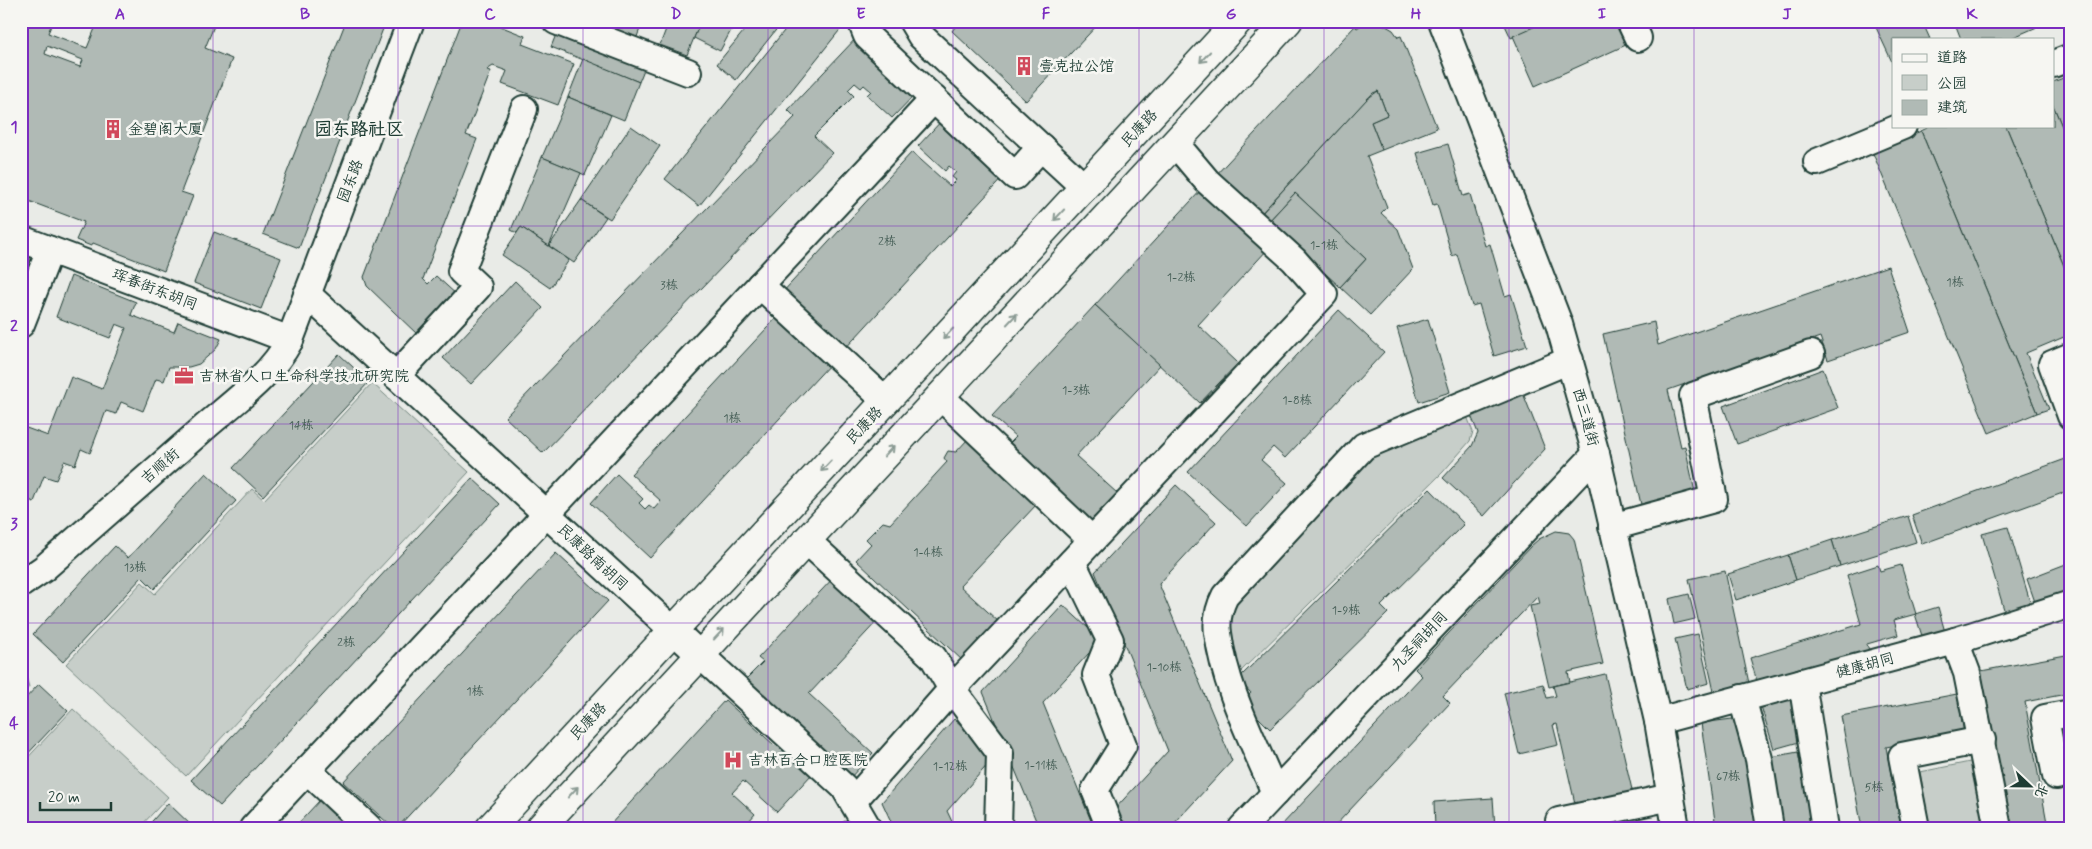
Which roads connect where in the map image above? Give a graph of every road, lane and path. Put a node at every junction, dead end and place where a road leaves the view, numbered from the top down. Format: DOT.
graph roads {
  1 [pos="411,21"];
  2 [pos="556,21"];
  3 [pos="860,21"];
  4 [pos="912,21"];
  5 [pos="1238,21"];
  6 [pos="1288,21"];
  7 [pos="1442,21"];
  8 [pos="2071,57"];
  9 [pos="2054,64"];
  10 [pos="688,72"];
  11 [pos="934,99"];
  12 [pos="524,109"];
  13 [pos="1898,128"];
  14 [pos="1174,143"];
  15 [pos="1041,147"];
  16 [pos="1817,162"];
  17 [pos="1084,187"];
  18 [pos="21,238"];
  19 [pos="50,250"];
  20 [pos="760,284"];
  21 [pos="307,294"];
  22 [pos="21,324"];
  23 [pos="290,340"];
  24 [pos="1811,354"];
  25 [pos="2071,356"];
  26 [pos="1570,360"];
  27 [pos="396,376"];
  28 [pos="940,396"];
  29 [pos="886,402"];
  30 [pos="2071,416"];
  31 [pos="1596,454"];
  32 [pos="545,513"];
  33 [pos="1612,527"];
  34 [pos="806,540"];
  35 [pos="1092,540"];
  36 [pos="1072,562"];
  37 [pos="21,584"];
  38 [pos="2071,604"];
  39 [pos="673,630"];
  40 [pos="1955,641"];
  41 [pos="700,655"];
  42 [pos="1802,682"];
  43 [pos="952,689"];
  44 [pos="1742,698"];
  45 [pos="2071,713"];
  46 [pos="1658,721"];
  47 [pos="1982,740"];
  48 [pos="307,770"];
  49 [pos="2071,774"];
  50 [pos="1275,793"];
  51 [pos="1671,798"];
  52 [pos="854,800"];
  53 [pos="1559,821"];
  54 [pos="1590,821"];
  55 [pos="253,828"];
  56 [pos="369,828"];
  57 [pos="490,828"];
  58 [pos="540,828"];
  59 [pos="868,828"];
  60 [pos="998,828"];
  61 [pos="1110,828"];
  62 [pos="1242,828"];
  63 [pos="1676,828"];
  64 [pos="1770,828"];
  65 [pos="1825,828"];
  66 [pos="1916,828"];
  67 [pos="1998,828"];
  1 -- 21 [label="street, 园东路"];
  2 -- 10 [label="street"];
  3 -- 11 [label="street"];
  4 -- 15 [label="street"];
  5 -- 17 [label="main road, 民康路, one-way"];
  6 -- 14 [label="main road"];
  7 -- 26 [label="street, 西三道街"];
  8 -- 9 [label="street"];
  11 -- 15 [label="street"];
  11 -- 20 [label="street"];
  12 -- 27 [label="street"];
  13 -- 16 [label="street"];
  28 -- 14 [label="main road, one-way"];
  14 -- 35 [label="street"];
  15 -- 17 [label="street"];
  17 -- 29 [label="main road, 民康路, one-way"];
  18 -- 19 [label="street, 珲春街东胡同"];
  19 -- 22 [label="street"];
  19 -- 23 [label="street, 珲春街东胡同"];
  20 -- 29 [label="street"];
  20 -- 32 [label="street"];
  21 -- 23 [label="street, 园东路"];
  21 -- 27 [label="street, 民康路南胡同"];
  23 -- 37 [label="street, 吉顺街"];
  24 -- 33 [label="street"];
  25 -- 30 [label="street"];
  26 -- 31 [label="street, 西三道街"];
  26 -- 50 [label="street"];
  27 -- 32 [label="street, 民康路南胡同"];
  34 -- 28 [label="main road, one-way"];
  28 -- 35 [label="street"];
  29 -- 39 [label="main road, 民康路, one-way"];
  31 -- 33 [label="street, 西三道街"];
  31 -- 50 [label="street, 九圣祠胡同"];
  32 -- 39 [label="street, 民康路南胡同"];
  32 -- 48 [label="street"];
  33 -- 46 [label="street, 西三道街"];
  41 -- 34 [label="main road, one-way"];
  34 -- 43 [label="street"];
  35 -- 36 [label="street"];
  36 -- 43 [label="street"];
  36 -- 61 [label="street"];
  38 -- 40 [label="street, 健康胡同"];
  39 -- 41 [label="street, 民康路南胡同"];
  39 -- 57 [label="main road, 民康路"];
  40 -- 42 [label="street, 健康胡同"];
  40 -- 47 [label="street"];
  41 -- 52 [label="street, 民康路南胡同"];
  58 -- 41 [label="main road, one-way"];
  42 -- 44 [label="street, 健康胡同"];
  42 -- 65 [label="street"];
  43 -- 52 [label="street"];
  43 -- 60 [label="street"];
  44 -- 46 [label="street, 健康胡同"];
  44 -- 64 [label="street"];
  45 -- 49 [label="street"];
  46 -- 51 [label="street, 西三道街"];
  47 -- 66 [label="street"];
  47 -- 67 [label="street"];
  48 -- 55 [label="street"];
  48 -- 56 [label="street"];
  50 -- 62 [label="street, 九圣祠胡同"];
  51 -- 54 [label="street"];
  51 -- 63 [label="street, 西三道街"];
  52 -- 59 [label="street, 民康路南胡同"];
  53 -- 54 [label="street"];
}
